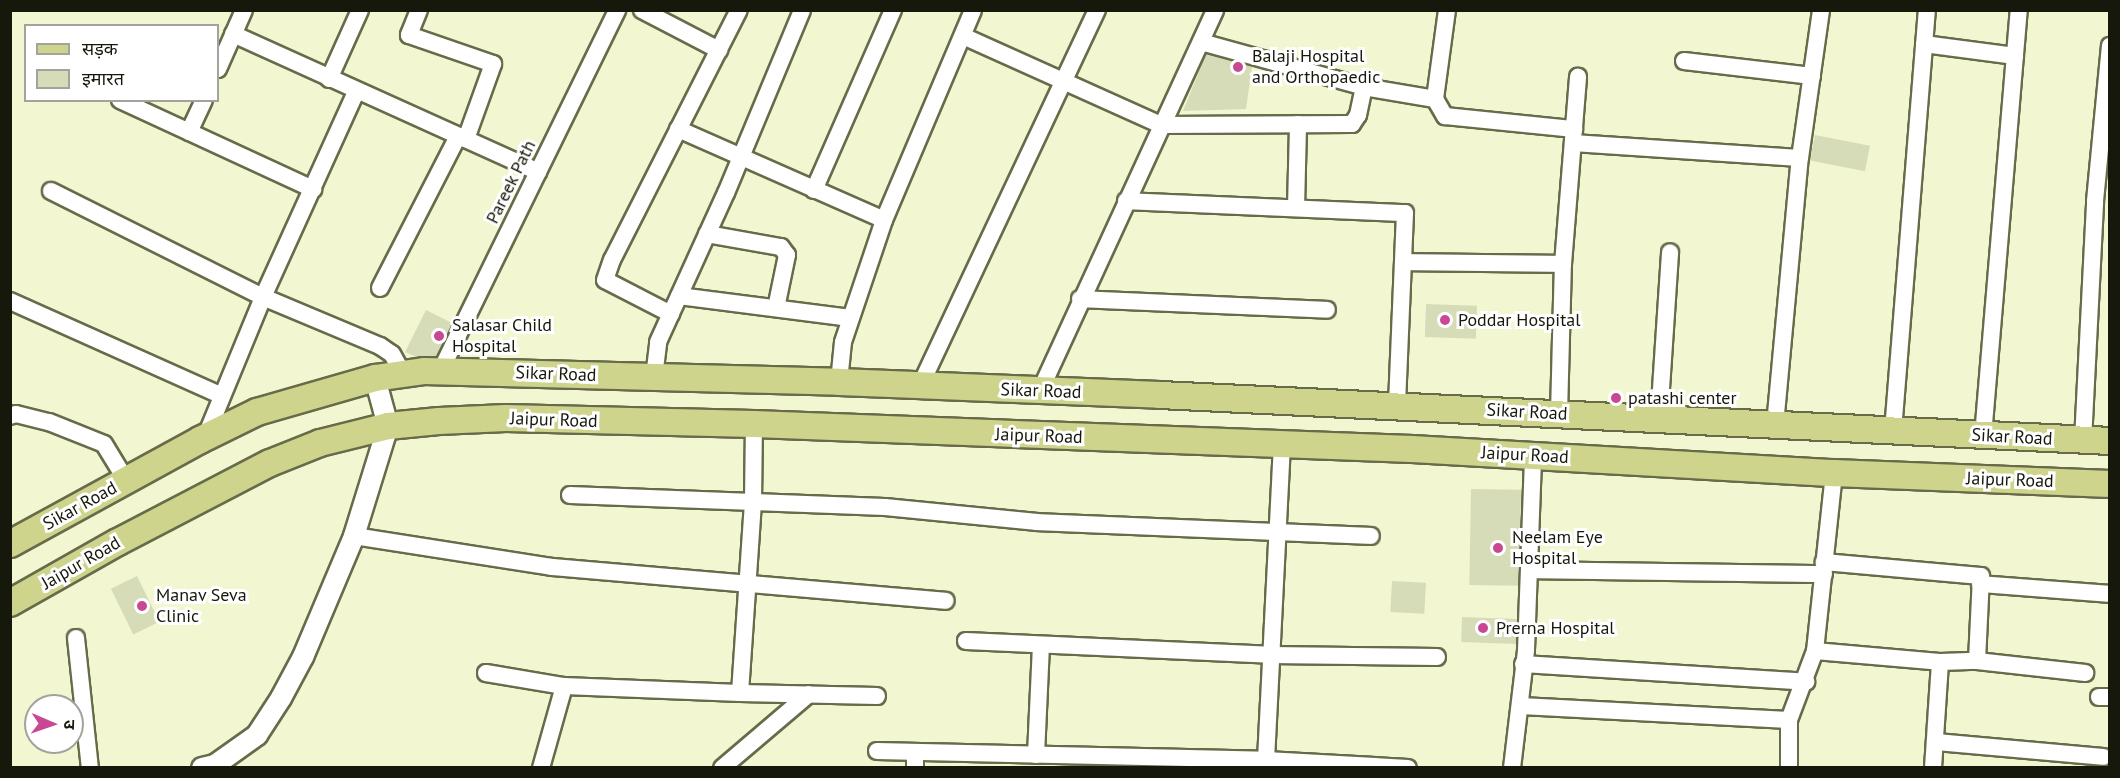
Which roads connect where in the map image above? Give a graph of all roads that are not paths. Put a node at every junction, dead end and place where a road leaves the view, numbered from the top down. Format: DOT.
graph roads {
  1 [pos="244,10"];
  2 [pos="360,10"];
  3 [pos="419,10"];
  4 [pos="617,10"];
  5 [pos="642,10"];
  6 [pos="739,10"];
  7 [pos="802,10"];
  8 [pos="893,10"];
  9 [pos="973,10"];
  10 [pos="1097,10"];
  11 [pos="1215,10"];
  12 [pos="1447,10"];
  13 [pos="1821,10"];
  14 [pos="1927,10"];
  15 [pos="2019,10"];
  16 [pos="233,34"];
  17 [pos="963,36"];
  18 [pos="1201,42"];
  19 [pos="1924,44"];
  20 [pos="2109,46"];
  21 [pos="719,50"];
  22 [pos="2015,56"];
  23 [pos="1684,61"];
  24 [pos="219,67"];
  25 [pos="1812,76"];
  26 [pos="1578,77"];
  27 [pos="329,79"];
  28 [pos="1064,81"];
  29 [pos="1365,87"];
  30 [pos="356,92"];
  31 [pos="1436,99"];
  32 [pos="124,102"];
  33 [pos="203,102"];
  34 [pos="1161,124"];
  35 [pos="1298,124"];
  36 [pos="678,129"];
  37 [pos="189,132"];
  38 [pos="1573,136"];
  39 [pos="462,137"];
  40 [pos="740,158"];
  41 [pos="1800,158"];
  42 [pos="2104,162"];
  43 [pos="538,172"];
  44 [pos="313,189"];
  45 [pos="814,190"];
  46 [pos="51,191"];
  47 [pos="1126,201"];
  48 [pos="1296,208"];
  49 [pos="884,220"];
  50 [pos="707,234"];
  51 [pos="1671,252"];
  52 [pos="1403,262"];
  53 [pos="1563,264"];
  54 [pos="381,288"];
  55 [pos="679,296"];
  56 [pos="263,297"];
  57 [pos="1080,299"];
  58 [pos="10,300"];
  59 [pos="776,308"];
  60 [pos="1327,310"];
  61 [pos="671,314"];
  62 [pos="851,318"];
  63 [pos="440,372"];
  64 [pos="402,374"];
  65 [pos="654,377"];
  66 [pos="375,378"];
  67 [pos="839,382"];
  68 [pos="920,386"];
  69 [pos="1040,391"];
  70 [pos="222,396"];
  71 [pos="1397,406"];
  72 [pos="1559,414"];
  73 [pos="10,416"];
  74 [pos="1659,419"];
  75 [pos="754,424"];
  76 [pos="1775,425"];
  77 [pos="388,426"];
  78 [pos="1893,432"];
  79 [pos="1983,436"];
  80 [pos="205,438"];
  81 [pos="2083,441"];
  82 [pos="2109,441"];
  83 [pos="1282,446"];
  84 [pos="1533,455"];
  85 [pos="1834,472"];
  86 [pos="126,480"];
  87 [pos="2109,484"];
  88 [pos="570,495"];
  89 [pos="753,503"];
  90 [pos="1276,530"];
  91 [pos="354,536"];
  92 [pos="1371,536"];
  93 [pos="10,544"];
  94 [pos="1824,568"];
  95 [pos="1529,570"];
  96 [pos="748,582"];
  97 [pos="1980,584"];
  98 [pos="2109,594"];
  99 [pos="946,601"];
  100 [pos="10,603"];
  101 [pos="76,638"];
  102 [pos="966,641"];
  103 [pos="1041,645"];
  104 [pos="1815,651"];
  105 [pos="1270,655"];
  106 [pos="1437,657"];
  107 [pos="1977,661"];
  108 [pos="1940,662"];
  109 [pos="1523,664"];
  110 [pos="486,673"];
  111 [pos="2085,673"];
  112 [pos="1806,682"];
  113 [pos="564,686"];
  114 [pos="740,693"];
  115 [pos="809,694"];
  116 [pos="877,696"];
  117 [pos="1521,706"];
  118 [pos="1790,720"];
  119 [pos="1936,742"];
  120 [pos="877,751"];
  121 [pos="1036,755"];
  122 [pos="2103,757"];
  123 [pos="915,760"];
  124 [pos="1266,760"];
  125 [pos="1148,762"];
  126 [pos="90,768"];
  127 [pos="202,768"];
  128 [pos="541,768"];
  129 [pos="722,768"];
  130 [pos="1408,768"];
  131 [pos="1512,768"];
  132 [pos="1789,768"];
  133 [pos="1933,768"];
  1 -- 16 [label="street"];
  2 -- 27 [label="street"];
  3 -- 39 [label="street"];
  4 -- 43 [label="street, Pareek Path"];
  5 -- 21 [label="street"];
  6 -- 21 [label="street"];
  7 -- 40 [label="street"];
  8 -- 45 [label="street"];
  9 -- 17 [label="street"];
  10 -- 28 [label="street"];
  11 -- 18 [label="street"];
  12 -- 31 [label="street"];
  13 -- 25 [label="street"];
  14 -- 19 [label="street"];
  15 -- 22 [label="street"];
  16 -- 24 [label="street"];
  16 -- 27 [label="street"];
  17 -- 28 [label="street"];
  17 -- 49 [label="street"];
  18 -- 29 [label="street"];
  18 -- 34 [label="street"];
  19 -- 22 [label="street"];
  19 -- 78 [label="street"];
  20 -- 42 [label="street"];
  21 -- 36 [label="street"];
  22 -- 79 [label="street"];
  23 -- 25 [label="street"];
  25 -- 41 [label="street"];
  26 -- 38 [label="street"];
  27 -- 30 [label="street"];
  28 -- 34 [label="street"];
  28 -- 68 [label="street"];
  29 -- 31 [label="street"];
  29 -- 35 [label="street"];
  30 -- 39 [label="street"];
  30 -- 44 [label="street"];
  31 -- 38 [label="street"];
  32 -- 37 [label="street"];
  33 -- 37 [label="street"];
  34 -- 35 [label="street"];
  34 -- 47 [label="street"];
  35 -- 48 [label="street"];
  36 -- 40 [label="street"];
  36 -- 61 [label="street"];
  37 -- 44 [label="street"];
  38 -- 41 [label="street"];
  38 -- 53 [label="street"];
  39 -- 43 [label="street"];
  39 -- 54 [label="street"];
  40 -- 45 [label="street"];
  40 -- 50 [label="street"];
  41 -- 76 [label="street"];
  42 -- 81 [label="street"];
  43 -- 63 [label="street, Pareek Path"];
  44 -- 56 [label="street"];
  45 -- 49 [label="street"];
  46 -- 56 [label="street"];
  47 -- 48 [label="street"];
  47 -- 57 [label="street"];
  48 -- 52 [label="street"];
  49 -- 62 [label="street"];
  50 -- 55 [label="street"];
  50 -- 59 [label="street"];
  51 -- 74 [label="street"];
  52 -- 53 [label="street"];
  52 -- 71 [label="street"];
  53 -- 72 [label="street"];
  55 -- 59 [label="street"];
  55 -- 61 [label="street"];
  56 -- 64 [label="street"];
  56 -- 70 [label="street"];
  57 -- 60 [label="street"];
  57 -- 69 [label="street"];
  58 -- 70 [label="street"];
  59 -- 62 [label="street"];
  61 -- 65 [label="street"];
  62 -- 67 [label="street"];
  63 -- 64 [label="main road, Sikar Road"];
  63 -- 65 [label="main road, Sikar Road"];
  64 -- 66 [label="main road, Sikar Road"];
  65 -- 67 [label="main road, Sikar Road"];
  66 -- 77 [label="street"];
  66 -- 80 [label="main road, Sikar Road"];
  67 -- 68 [label="main road, Sikar Road"];
  68 -- 69 [label="main road, Sikar Road"];
  69 -- 71 [label="main road, Sikar Road"];
  70 -- 80 [label="street"];
  71 -- 72 [label="main road, Sikar Road"];
  72 -- 74 [label="main road, Sikar Road"];
  73 -- 86 [label="street"];
  74 -- 76 [label="main road, Sikar Road"];
  75 -- 77 [label="main road, Jaipur Road"];
  75 -- 83 [label="main road, Jaipur Road"];
  75 -- 89 [label="street"];
  76 -- 78 [label="main road, Sikar Road"];
  77 -- 91 [label="street"];
  77 -- 100 [label="main road, Jaipur Road"];
  78 -- 79 [label="main road, Sikar Road"];
  79 -- 81 [label="main road, Sikar Road"];
  80 -- 86 [label="main road, Sikar Road"];
  81 -- 82 [label="main road, Sikar Road"];
  83 -- 84 [label="main road, Jaipur Road"];
  83 -- 90 [label="street"];
  84 -- 85 [label="main road, Jaipur Road"];
  84 -- 95 [label="street"];
  85 -- 87 [label="main road, Jaipur Road"];
  85 -- 94 [label="street"];
  86 -- 93 [label="main road, Sikar Road"];
  88 -- 89 [label="street"];
  89 -- 90 [label="street"];
  89 -- 96 [label="street"];
  90 -- 92 [label="street"];
  90 -- 105 [label="street"];
  91 -- 96 [label="street"];
  91 -- 127 [label="street"];
  94 -- 95 [label="street"];
  94 -- 97 [label="street"];
  94 -- 104 [label="street"];
  95 -- 109 [label="street"];
  96 -- 99 [label="street"];
  96 -- 114 [label="street"];
  97 -- 98 [label="street"];
  97 -- 107 [label="street"];
  101 -- 126 [label="street"];
  102 -- 103 [label="street"];
  103 -- 105 [label="street"];
  103 -- 121 [label="street"];
  104 -- 108 [label="street"];
  104 -- 112 [label="street"];
  105 -- 106 [label="street"];
  105 -- 124 [label="street"];
  107 -- 108 [label="street"];
  107 -- 111 [label="street"];
  108 -- 119 [label="street"];
  109 -- 112 [label="street"];
  109 -- 117 [label="street"];
  110 -- 113 [label="street"];
  112 -- 118 [label="street"];
  113 -- 114 [label="street"];
  113 -- 128 [label="street"];
  114 -- 115 [label="street"];
  115 -- 116 [label="street"];
  115 -- 129 [label="street"];
  117 -- 118 [label="street"];
  117 -- 131 [label="street"];
  118 -- 132 [label="street"];
  119 -- 122 [label="street"];
  119 -- 133 [label="street"];
  120 -- 123 [label="street"];
  121 -- 123 [label="street"];
  121 -- 125 [label="street"];
  124 -- 125 [label="street"];
  124 -- 130 [label="street"];
}
